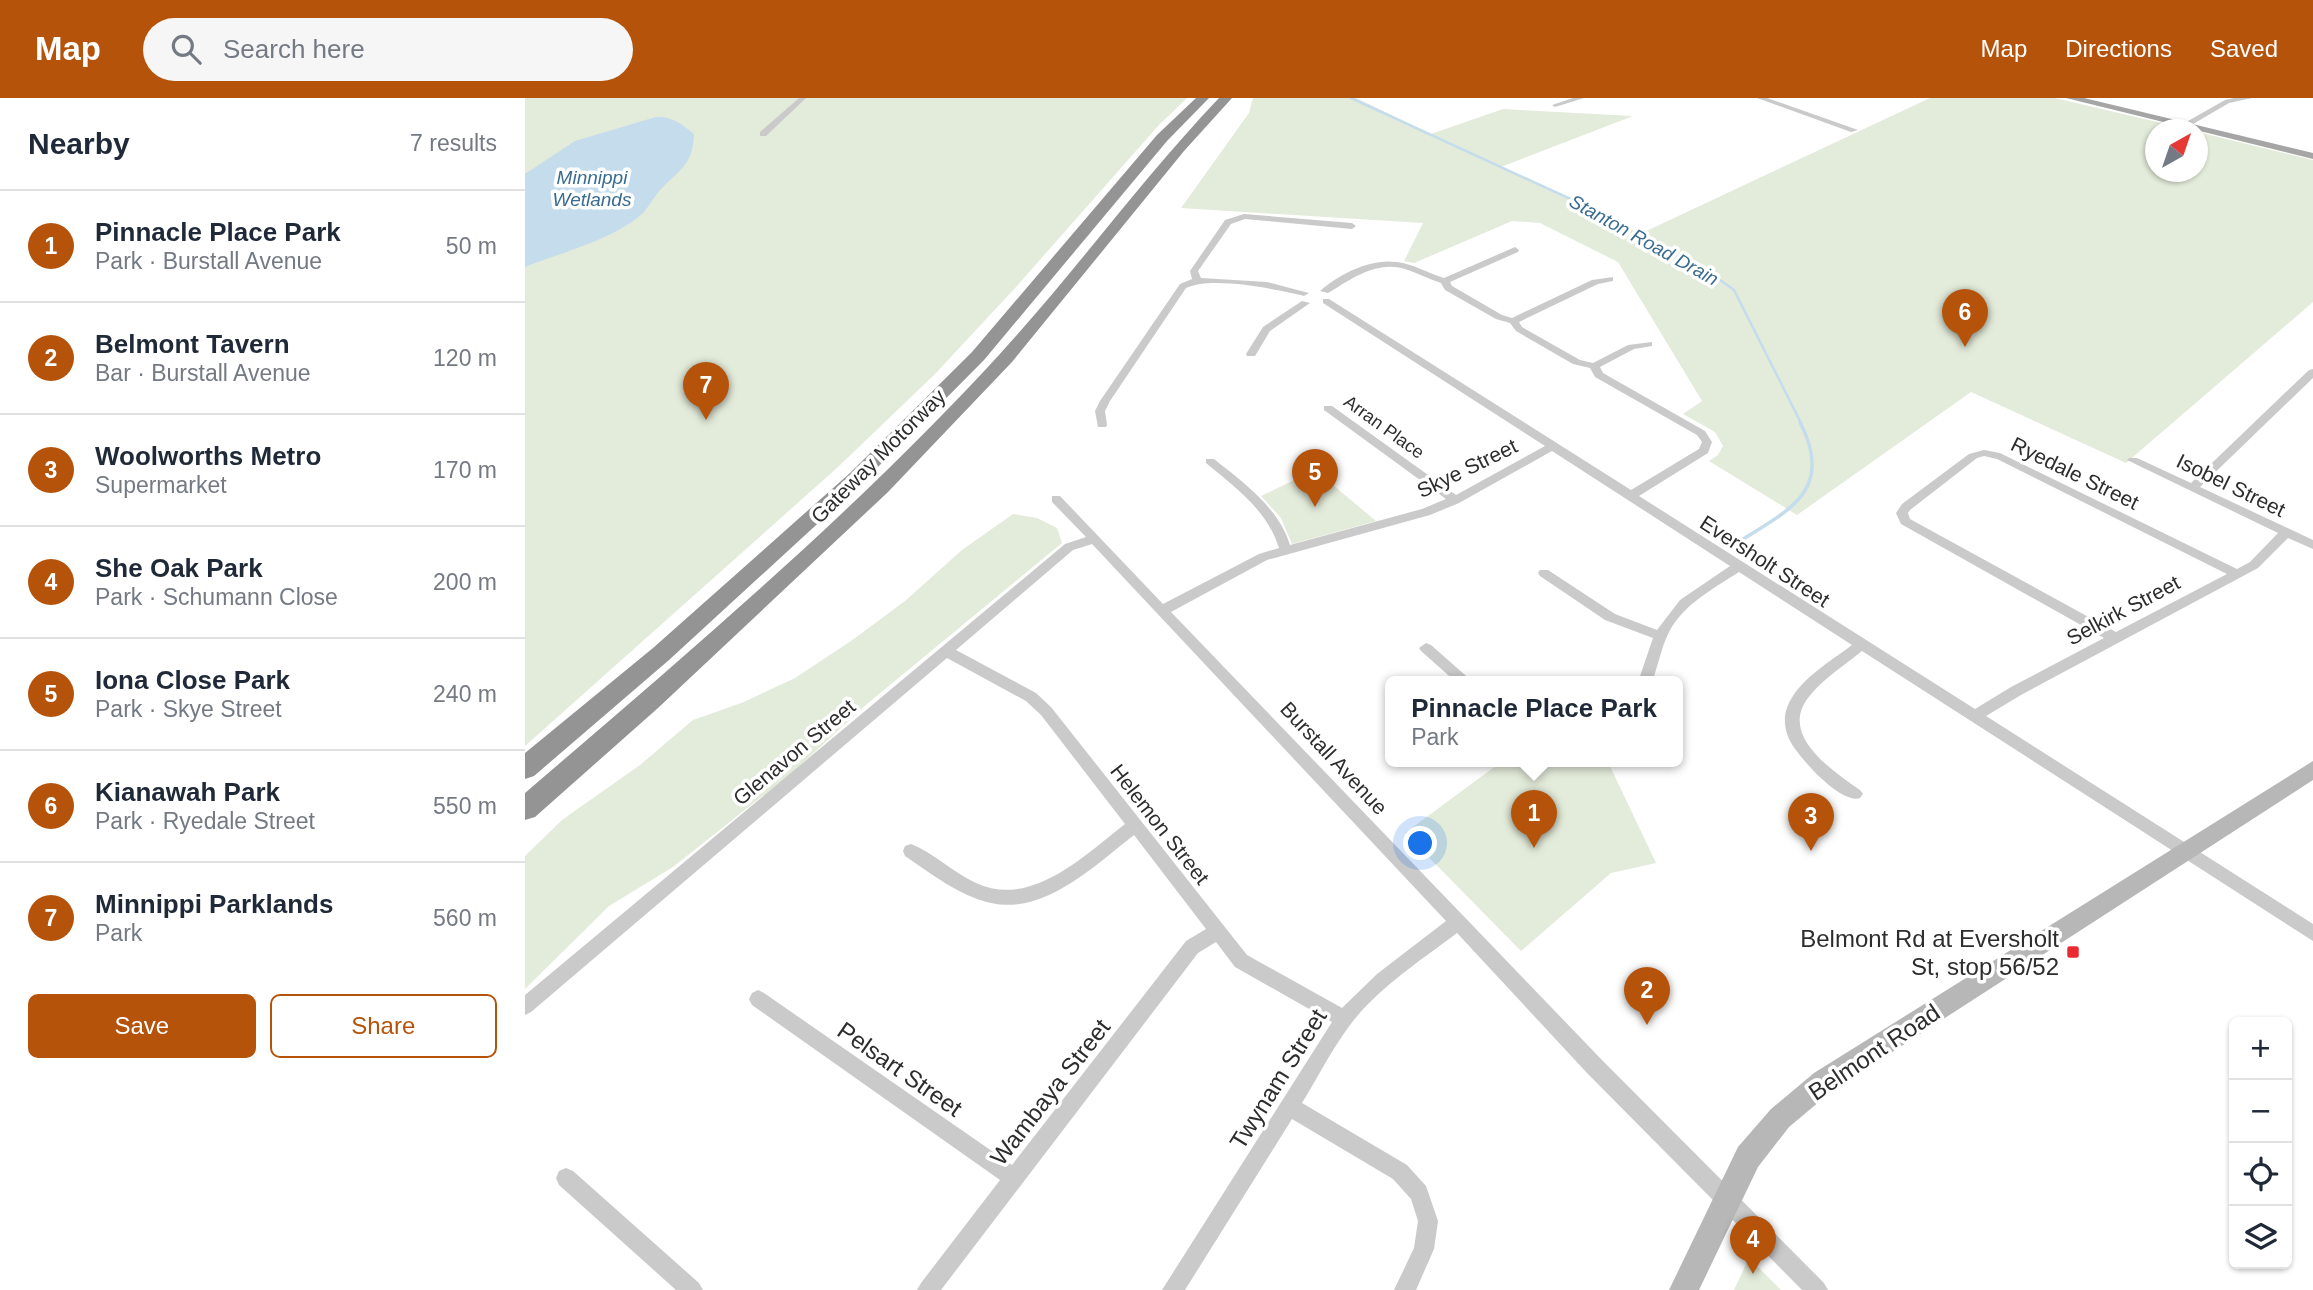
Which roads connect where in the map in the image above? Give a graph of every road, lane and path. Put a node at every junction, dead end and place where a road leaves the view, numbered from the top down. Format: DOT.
graph roads {
  1 [pos="803,98"];
  2 [pos="1226,98"];
  3 [pos="1235,98"];
  4 [pos="1581,98"];
  5 [pos="1760,98"];
  6 [pos="2071,98"];
  7 [pos="2092,98"];
  8 [pos="2217,98"];
  9 [pos="2249,98"];
  10 [pos="2227,101"];
  11 [pos="1555,105"];
  12 [pos="1206,107"];
  13 [pos="2169,119"];
  14 [pos="2173,119"];
  15 [pos="2195,119"];
  16 [pos="2208,127"];
  17 [pos="2208,128"];
  18 [pos="1854,130"];
  19 [pos="764,134"];
  20 [pos="2313,150"];
  21 [pos="2313,156"];
  22 [pos="1352,226"];
  23 [pos="1515,250"];
  24 [pos="1609,279"];
  25 [pos="1197,280"];
  26 [pos="1445,281"];
  27 [pos="1325,296"];
  28 [pos="1305,298"];
  29 [pos="1513,321"];
  30 [pos="1649,344"];
  31 [pos="1251,354"];
  32 [pos="1594,366"];
  33 [pos="2313,372"];
  34 [pos="1328,408"];
  35 [pos="1102,425"];
  36 [pos="1553,446"];
  37 [pos="2133,460"];
  38 [pos="1210,461"];
  39 [pos="2192,488"];
  40 [pos="1630,496"];
  41 [pos="1056,499"];
  42 [pos="1455,500"];
  43 [pos="2286,533"];
  44 [pos="1094,538"];
  45 [pos="2313,545"];
  46 [pos="1286,551"];
  47 [pos="1738,566"];
  48 [pos="1544,573"];
  49 [pos="2237,574"];
  50 [pos="1163,610"];
  51 [pos="1660,636"];
  52 [pos="2115,638"];
  53 [pos="1861,645"];
  54 [pos="1426,648"];
  55 [pos="946,651"];
  56 [pos="1459,676"];
  57 [pos="1647,676"];
  58 [pos="1975,717"];
  59 [pos="525,768"];
  60 [pos="2313,769"];
  61 [pos="1855,794"];
  62 [pos="525,809"];
  63 [pos="1134,826"];
  64 [pos="911,851"];
  65 [pos="2184,852"];
  66 [pos="1458,922"];
  67 [pos="1218,932"];
  68 [pos="2313,933"];
  69 [pos="758,999"];
  70 [pos="525,1006"];
  71 [pos="1344,1019"];
  72 [pos="1290,1107"];
  73 [pos="566,1178"];
  74 [pos="1014,1178"];
  75 [pos="1727,1198"];
  76 [pos="692,1290"];
  77 [pos="928,1290"];
  78 [pos="1173,1290"];
  79 [pos="1405,1290"];
  80 [pos="1684,1290"];
  81 [pos="1817,1290"];
  1 -- 19 [label="street"];
  2 -- 12 [label="highway, Gateway Motorway"];
  3 -- 12 [label="highway"];
  4 -- 11 [label="street"];
  5 -- 18 [label="street"];
  6 -- 13 [label="main road"];
  7 -- 14 [label="main road"];
  8 -- 10 [label="street"];
  9 -- 10 [label="street"];
  10 -- 15 [label="street"];
  12 -- 59 [label="highway, Gateway Motorway"];
  12 -- 62 [label="highway, Gateway Motorway"];
  16 -- 20 [label="main road"];
  17 -- 21 [label="main road"];
  22 -- 25 [label="street"];
  23 -- 26 [label="street"];
  24 -- 29 [label="street"];
  25 -- 28 [label="street"];
  25 -- 35 [label="street"];
  26 -- 27 [label="street"];
  26 -- 29 [label="street"];
  27 -- 28 [label="street"];
  27 -- 36 [label="street, Eversholt Street"];
  28 -- 31 [label="street"];
  29 -- 32 [label="street"];
  30 -- 32 [label="street"];
  32 -- 40 [label="street"];
  33 -- 39 [label="street"];
  34 -- 42 [label="street, Arran Place"];
  36 -- 40 [label="street, Eversholt Street"];
  36 -- 42 [label="street, Skye Street"];
  37 -- 39 [label="street, Isobel Street"];
  38 -- 46 [label="street"];
  39 -- 43 [label="street, Isobel Street"];
  40 -- 47 [label="street, Eversholt Street"];
  41 -- 44 [label="street, Burstall Avenue"];
  42 -- 46 [label="street, Skye Street"];
  43 -- 45 [label="street, Isobel Street"];
  43 -- 49 [label="street, Selkirk Street"];
  44 -- 50 [label="street, Burstall Avenue"];
  44 -- 55 [label="street, Glenavon Street"];
  46 -- 50 [label="street, Skye Street"];
  47 -- 51 [label="street"];
  47 -- 53 [label="street, Eversholt Street"];
  48 -- 51 [label="street"];
  49 -- 52 [label="street, Selkirk Street"];
  49 -- 52 [label="street, Ryedale Street"];
  50 -- 66 [label="street, Burstall Avenue"];
  51 -- 57 [label="street"];
  52 -- 58 [label="street, Selkirk Street"];
  53 -- 58 [label="street, Eversholt Street"];
  53 -- 61 [label="street"];
  54 -- 56 [label="street"];
  55 -- 63 [label="street, Helemon Street"];
  55 -- 70 [label="street, Glenavon Street"];
  58 -- 65 [label="street, Eversholt Street"];
  60 -- 65 [label="main road, Belmont Road"];
  63 -- 64 [label="street"];
  63 -- 67 [label="street, Helemon Street"];
  65 -- 68 [label="street, Eversholt Street"];
  65 -- 75 [label="main road, Belmont Road"];
  66 -- 71 [label="street, Twynam Street"];
  66 -- 75 [label="street, Burstall Avenue"];
  67 -- 71 [label="street, Helemon Street"];
  67 -- 74 [label="street, Wambaya Street"];
  69 -- 74 [label="street, Pelsart Street"];
  71 -- 72 [label="street, Twynam Street"];
  72 -- 78 [label="street, Twynam Street"];
  72 -- 79 [label="street"];
  73 -- 76 [label="street"];
  74 -- 77 [label="street, Wambaya Street"];
  75 -- 80 [label="main road, Belmont Road"];
  75 -- 81 [label="street, Burstall Avenue"];
}
